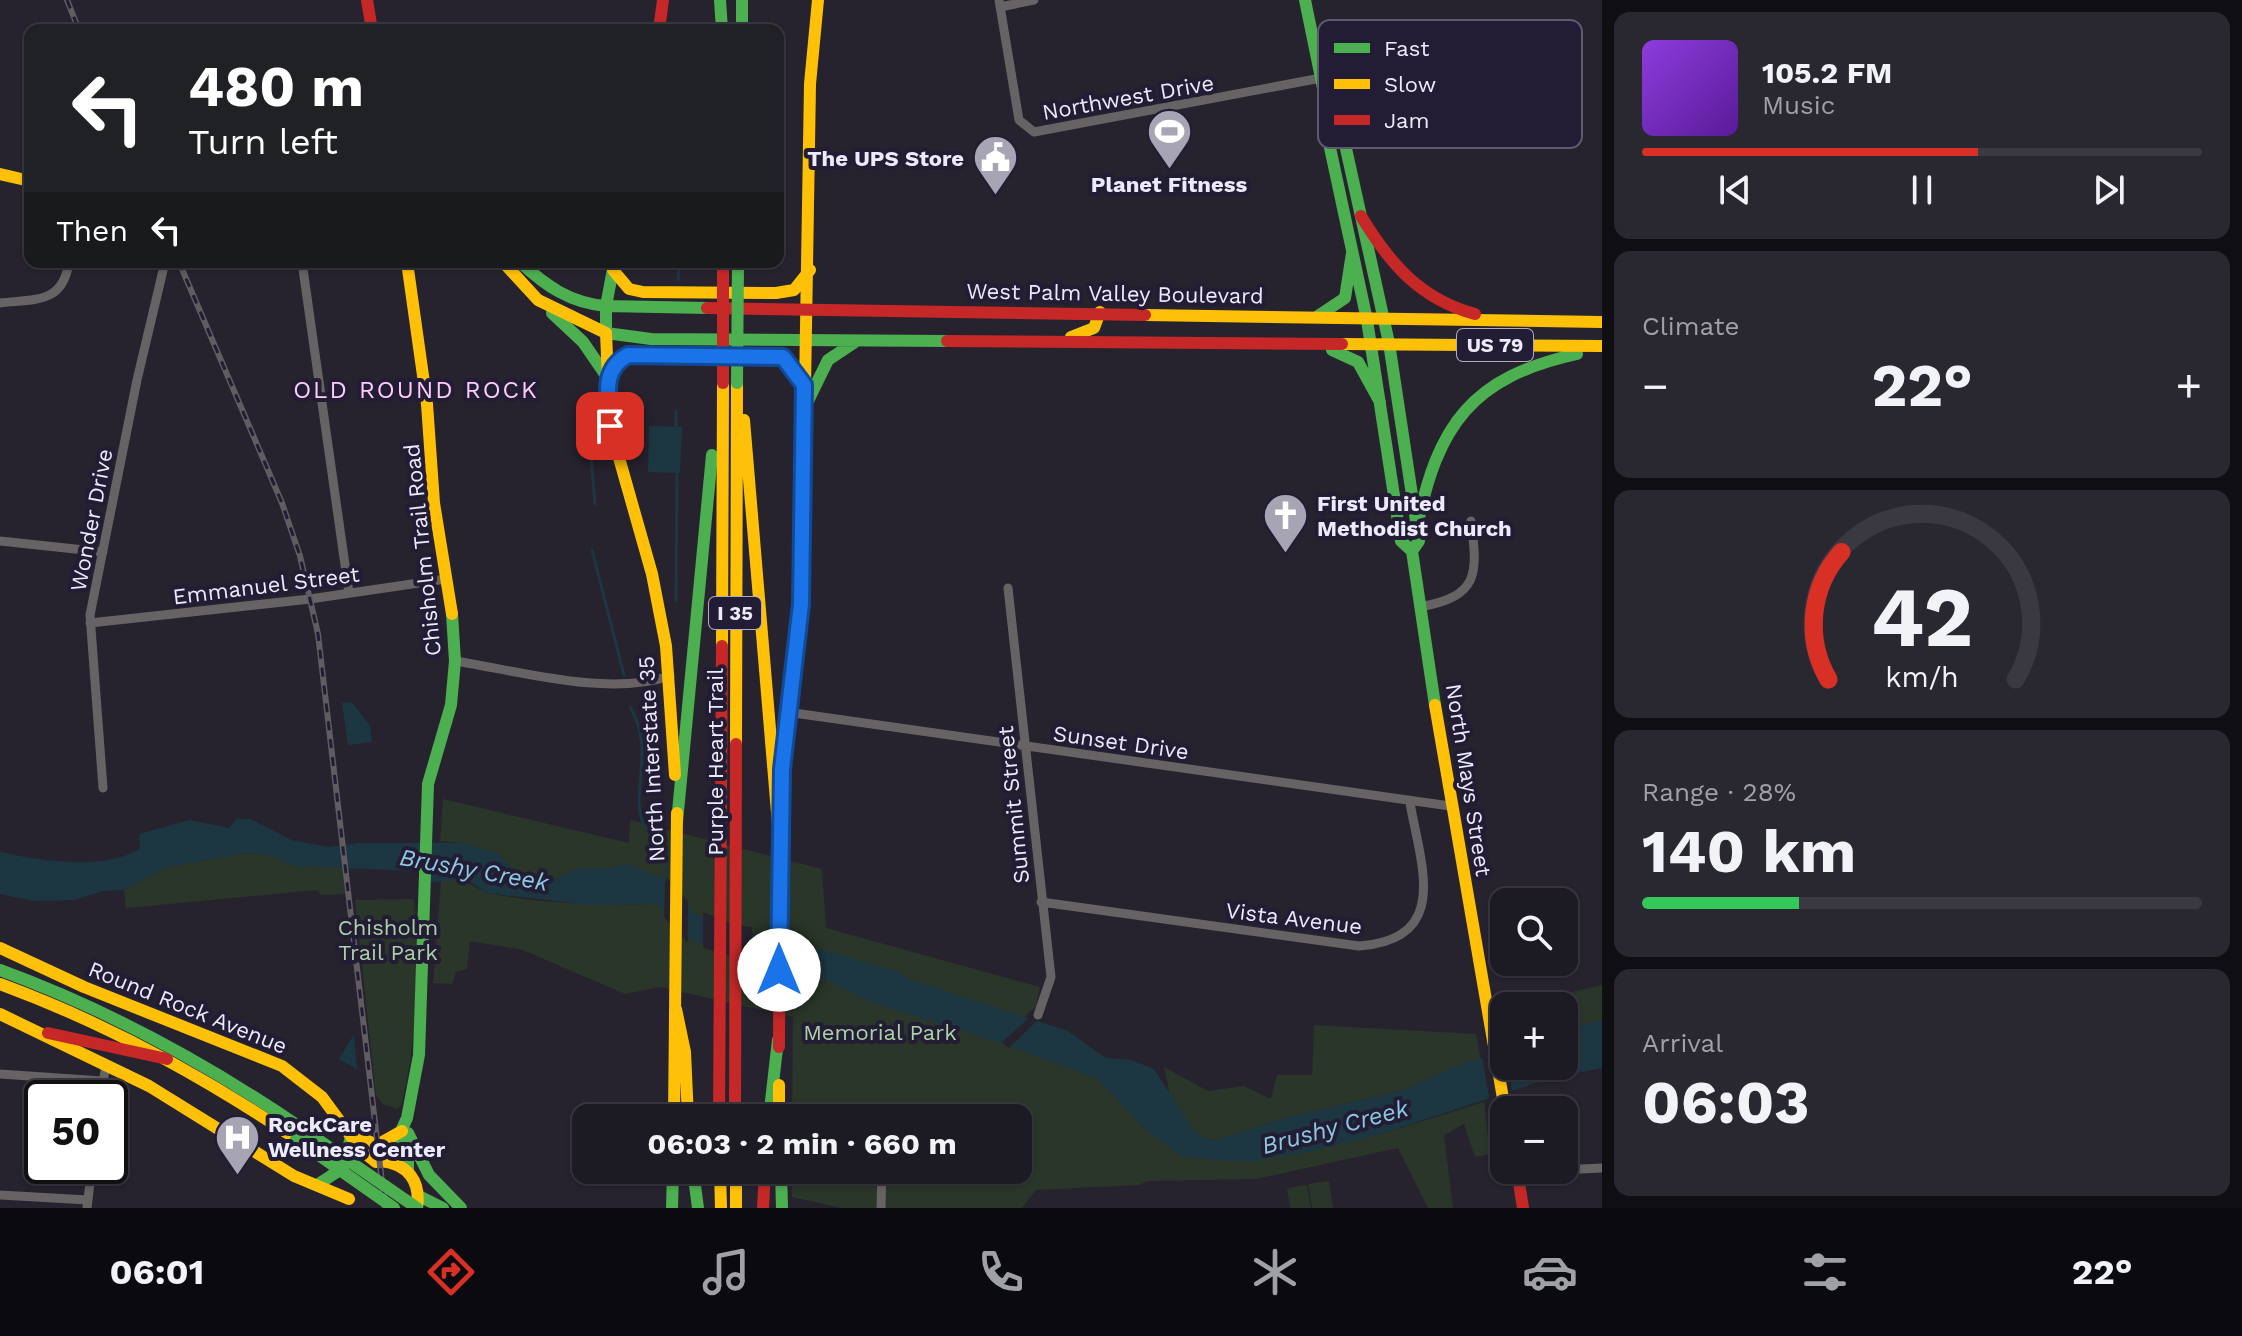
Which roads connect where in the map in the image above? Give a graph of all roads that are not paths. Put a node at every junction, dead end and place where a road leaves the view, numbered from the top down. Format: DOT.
graph roads {
  1 [pos="367,0"];
  2 [pos="663,0"];
  3 [pos="722,0"];
  4 [pos="742,0"];
  5 [pos="818,0"];
  6 [pos="1034,0"];
  7 [pos="1305,0"];
  8 [pos="1000,3"];
  9 [pos="371,24"];
  10 [pos="660,24"];
  11 [pos="723,24"];
  12 [pos="742,24"];
  13 [pos="1318,63"];
  14 [pos="1318,79"];
  15 [pos="1330,148"];
  16 [pos="1346,148"];
  17 [pos="0,174"];
  18 [pos="24,180"];
  19 [pos="1361,216"];
  20 [pos="1352,253"];
  21 [pos="68,268"];
  22 [pos="164,268"];
  23 [pos="303,268"];
  24 [pos="408,268"];
  25 [pos="509,268"];
  26 [pos="526,268"];
  27 [pos="614,268"];
  28 [pos="615,268"];
  29 [pos="723,268"];
  30 [pos="738,268"];
  31 [pos="810,270"];
  32 [pos="538,300"];
  33 [pos="0,303"];
  34 [pos="606,306"];
  35 [pos="807,309"];
  36 [pos="1100,312"];
  37 [pos="1152,314"];
  38 [pos="1316,317"];
  39 [pos="1367,320"];
  40 [pos="1383,321"];
  41 [pos="1536,321"];
  42 [pos="1602,322"];
  43 [pos="606,333"];
  44 [pos="806,339"];
  45 [pos="864,339"];
  46 [pos="1054,342"];
  47 [pos="1108,343"];
  48 [pos="1389,343"];
  49 [pos="1370,344"];
  50 [pos="1299,345"];
  51 [pos="1602,349"];
  52 [pos="607,378"];
  53 [pos="723,383"];
  54 [pos="737,383"];
  55 [pos="804,385"];
  56 [pos="1380,402"];
  57 [pos="803,411"];
  58 [pos="1471,521"];
  59 [pos="1417,528"];
  60 [pos="0,541"];
  61 [pos="1412,551"];
  62 [pos="103,552"];
  63 [pos="446,579"];
  64 [pos="1008,588"];
  65 [pos="349,593"];
  66 [pos="1420,607"];
  67 [pos="90,623"];
  68 [pos="455,661"];
  69 [pos="670,676"];
  70 [pos="787,712"];
  71 [pos="1025,747"];
  72 [pos="103,788"];
  73 [pos="1410,803"];
  74 [pos="1450,806"];
  75 [pos="677,826"];
  76 [pos="779,841"];
  77 [pos="1041,902"];
  78 [pos="0,948"];
  79 [pos="0,973"];
  80 [pos="676,1009"];
  81 [pos="0,1014"];
  82 [pos="1038,1015"];
  83 [pos="37,1032"];
  84 [pos="778,1036"];
  85 [pos="170,1060"];
  86 [pos="106,1066"];
  87 [pos="0,1074"];
  88 [pos="87,1080"];
  89 [pos="102,1080"];
  90 [pos="1502,1096"];
  91 [pos="674,1104"];
  92 [pos="687,1104"];
  93 [pos="719,1104"];
  94 [pos="735,1104"];
  95 [pos="771,1104"];
  96 [pos="779,1104"];
  97 [pos="405,1132"];
  98 [pos="300,1134"];
  99 [pos="351,1134"];
  100 [pos="381,1162"];
  101 [pos="1602,1168"];
  102 [pos="1578,1169"];
  103 [pos="408,1170"];
  104 [pos="90,1184"];
  105 [pos="673,1184"];
  106 [pos="695,1184"];
  107 [pos="720,1184"];
  108 [pos="736,1184"];
  109 [pos="764,1184"];
  110 [pos="781,1184"];
  111 [pos="882,1184"];
  112 [pos="1519,1184"];
  113 [pos="317,1185"];
  114 [pos="0,1195"];
  115 [pos="88,1204"];
  116 [pos="350,1204"];
  117 [pos="418,1204"];
  118 [pos="394,1208"];
  119 [pos="443,1208"];
  120 [pos="461,1208"];
  121 [pos="672,1208"];
  122 [pos="698,1208"];
  123 [pos="721,1208"];
  124 [pos="736,1208"];
  125 [pos="763,1208"];
  126 [pos="782,1208"];
  127 [pos="881,1208"];
  128 [pos="1523,1208"];
  1 -- 9 [label="main road"];
  2 -- 10 [label="main road"];
  3 -- 11 [label="main road"];
  4 -- 12 [label="main road"];
  5 -- 31 [label="main road"];
  6 -- 8 [label="street"];
  7 -- 13 [label="main road, North Mays Street"];
  8 -- 14 [label="street, Northwest Drive"];
  15 -- 20 [label="main road, North Mays Street"];
  16 -- 19 [label="main road, North Mays Street"];
  17 -- 18 [label="main road"];
  19 -- 40 [label="main road, North Mays Street"];
  19 -- 41 [label="main road"];
  20 -- 38 [label="main road"];
  20 -- 39 [label="main road, North Mays Street"];
  21 -- 33 [label="street"];
  22 -- 62 [label="street, Wonder Drive"];
  23 -- 65 [label="street"];
  24 -- 63 [label="main road, Chisholm Trail Road"];
  25 -- 32 [label="main road"];
  26 -- 34 [label="main road"];
  27 -- 34 [label="main road, North Interstate 35"];
  28 -- 31 [label="main road"];
  29 -- 53 [label="main road, Purple Heart Trail / I 35, bridge"];
  30 -- 54 [label="main road, Purple Heart Trail / I 35, bridge"];
  31 -- 35 [label="main road"];
  32 -- 43 [label="main road"];
  32 -- 52 [label="main road"];
  34 -- 35 [label="main road, West Palm Valley Boulevard / US 79"];
  34 -- 43 [label="main road, North Interstate 35"];
  35 -- 36 [label="main road, West Palm Valley Boulevard / US 79"];
  35 -- 44 [label="main road"];
  36 -- 37 [label="main road, West Palm Valley Boulevard / US 79"];
  36 -- 46 [label="main road"];
  37 -- 38 [label="main road, West Palm Valley Boulevard / US 79"];
  37 -- 47 [label="main road"];
  38 -- 39 [label="main road, West Palm Valley Boulevard / US 79"];
  39 -- 40 [label="main road, West Palm Valley Boulevard / US 79"];
  39 -- 49 [label="main road, North Mays Street"];
  40 -- 41 [label="main road, West Palm Valley Boulevard / US 79"];
  40 -- 48 [label="main road, North Mays Street"];
  41 -- 42 [label="main road, US 79"];
  43 -- 44 [label="main road, US 79"];
  43 -- 52 [label="main road, North Interstate 35"];
  44 -- 45 [label="main road, US 79"];
  44 -- 55 [label="main road"];
  45 -- 46 [label="main road, US 79"];
  45 -- 57 [label="main road"];
  46 -- 47 [label="main road, US 79"];
  47 -- 50 [label="main road, US 79"];
  48 -- 49 [label="main road, US 79"];
  48 -- 51 [label="main road, US 79"];
  48 -- 59 [label="main road, North Mays Street"];
  49 -- 50 [label="main road, US 79"];
  49 -- 56 [label="main road, North Mays Street"];
  50 -- 56 [label="main road"];
  51 -- 59 [label="main road"];
  52 -- 55 [label="main road"];
  52 -- 69 [label="main road, North Interstate 35"];
  53 -- 75 [label="main road"];
  53 -- 93 [label="main road, Purple Heart Trail / I 35"];
  54 -- 76 [label="main road"];
  54 -- 94 [label="main road, Purple Heart Trail / I 35"];
  55 -- 57 [label="main road"];
  56 -- 61 [label="main road, North Mays Street"];
  57 -- 70 [label="main road"];
  58 -- 66 [label="street"];
  59 -- 61 [label="main road, North Mays Street"];
  60 -- 62 [label="street"];
  61 -- 66 [label="main road, North Mays Street"];
  62 -- 67 [label="street, Wonder Drive"];
  63 -- 65 [label="street, Emmanuel Street"];
  63 -- 68 [label="main road, Chisholm Trail Road"];
  64 -- 71 [label="street, Summit Street"];
  65 -- 67 [label="street, Emmanuel Street"];
  66 -- 74 [label="main road, North Mays Street"];
  67 -- 72 [label="street, Wonder Drive"];
  68 -- 69 [label="street"];
  68 -- 97 [label="main road, Chisholm Trail Road"];
  69 -- 75 [label="main road, North Interstate 35"];
  70 -- 71 [label="street, Sunset Drive"];
  70 -- 76 [label="main road"];
  71 -- 73 [label="street, Sunset Drive"];
  71 -- 77 [label="street, Summit Street"];
  73 -- 74 [label="street, Sunset Drive"];
  73 -- 77 [label="street, Vista Avenue"];
  74 -- 90 [label="main road, North Mays Street"];
  75 -- 80 [label="main road, North Interstate 35"];
  76 -- 84 [label="main road"];
  77 -- 82 [label="street, Summit Street"];
  78 -- 99 [label="main road, Round Rock Avenue"];
  79 -- 85 [label="main road"];
  79 -- 98 [label="main road"];
  80 -- 91 [label="main road, North Interstate 35"];
  80 -- 92 [label="main road"];
  81 -- 83 [label="main road"];
  83 -- 85 [label="main road"];
  83 -- 86 [label="main road"];
  84 -- 95 [label="main road"];
  84 -- 96 [label="main road"];
  85 -- 98 [label="main road"];
  86 -- 89 [label="street"];
  86 -- 113 [label="main road"];
  87 -- 88 [label="street"];
  97 -- 99 [label="main road"];
  97 -- 100 [label="main road"];
  97 -- 103 [label="main road, Chisholm Trail Road"];
  97 -- 120 [label="main road"];
  98 -- 117 [label="main road, bridge"];
  98 -- 118 [label="main road, bridge"];
  99 -- 100 [label="main road, Round Rock Avenue"];
  99 -- 113 [label="main road"];
  100 -- 103 [label="main road"];
  100 -- 116 [label="main road"];
  101 -- 102 [label="street"];
  103 -- 117 [label="main road"];
  104 -- 115 [label="street"];
  105 -- 121 [label="main road"];
  106 -- 122 [label="main road"];
  107 -- 123 [label="main road"];
  108 -- 124 [label="main road"];
  109 -- 125 [label="main road"];
  110 -- 126 [label="main road"];
  111 -- 127 [label="street"];
  112 -- 128 [label="main road"];
  113 -- 116 [label="main road"];
  114 -- 115 [label="street"];
  117 -- 119 [label="main road"];
}
